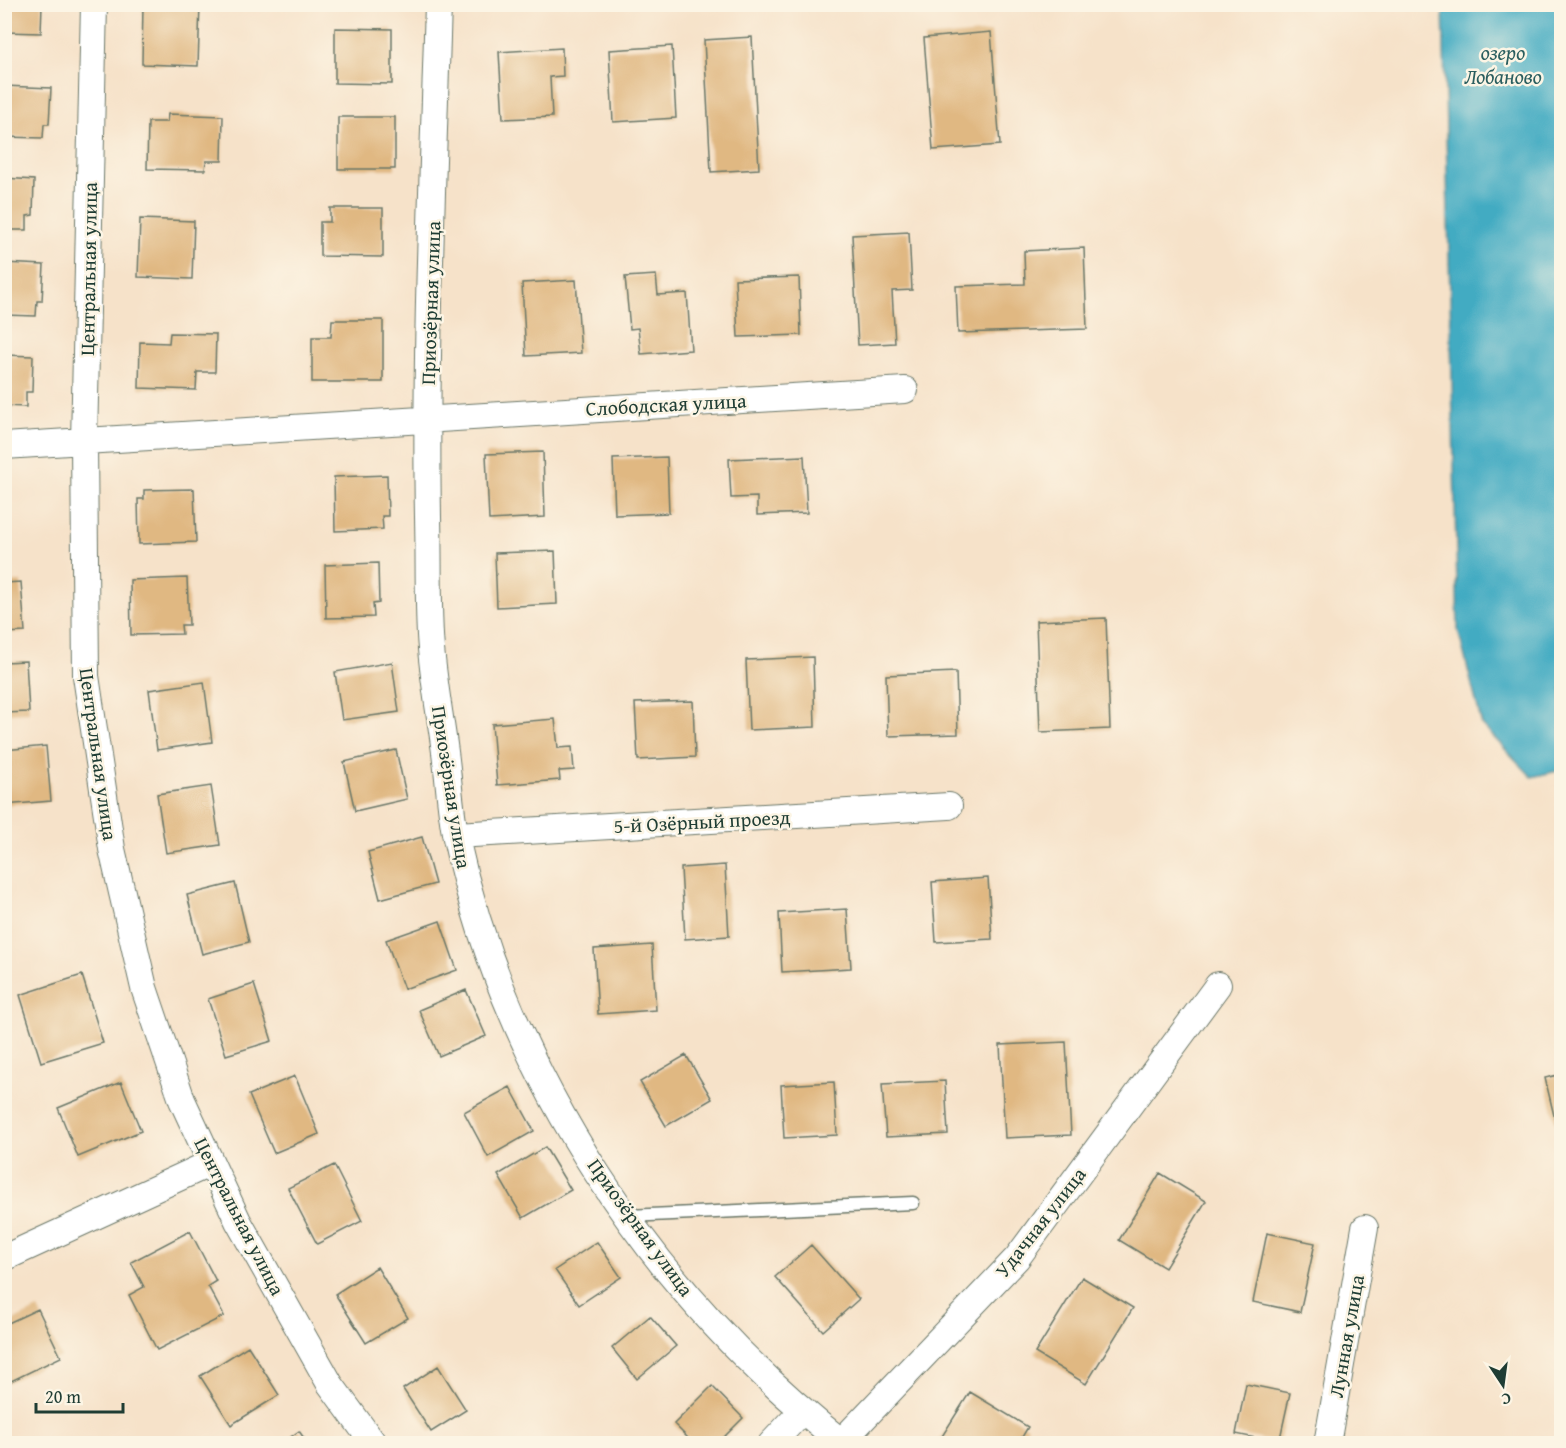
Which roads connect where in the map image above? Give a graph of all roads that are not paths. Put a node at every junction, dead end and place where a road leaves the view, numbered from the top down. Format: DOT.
graph roads {
  1 [pos="93,4"];
  2 [pos="438,4"];
  3 [pos="905,390"];
  4 [pos="426,418"];
  5 [pos="84,441"];
  6 [pos="4,446"];
  7 [pos="949,806"];
  8 [pos="456,836"];
  9 [pos="1218,985"];
  10 [pos="211,1163"];
  11 [pos="913,1203"];
  12 [pos="628,1216"];
  13 [pos="1365,1228"];
  14 [pos="4,1258"];
  15 [pos="802,1411"];
  16 [pos="374,1443"];
  17 [pos="771,1443"];
  18 [pos="842,1443"];
  19 [pos="1328,1443"];
  1 -- 5 [label="street, Центральная улица"];
  2 -- 4 [label="street, Приозёрная улица"];
  3 -- 4 [label="street, Слободская улица"];
  4 -- 5 [label="street, Слободская улица"];
  4 -- 8 [label="street, Приозёрная улица"];
  5 -- 6 [label="street, Слободская улица"];
  5 -- 10 [label="street, Центральная улица"];
  7 -- 8 [label="street, 5-й Озёрный проезд"];
  8 -- 12 [label="street, Приозёрная улица"];
  9 -- 18 [label="street, Удачная улица"];
  10 -- 14 [label="street"];
  10 -- 16 [label="street, Центральная улица"];
  11 -- 12 [label="lane"];
  12 -- 15 [label="street, Приозёрная улица"];
  13 -- 19 [label="street, Лунная улица"];
  15 -- 17 [label="street"];
  15 -- 18 [label="street, Приозёрная улица"];
}
